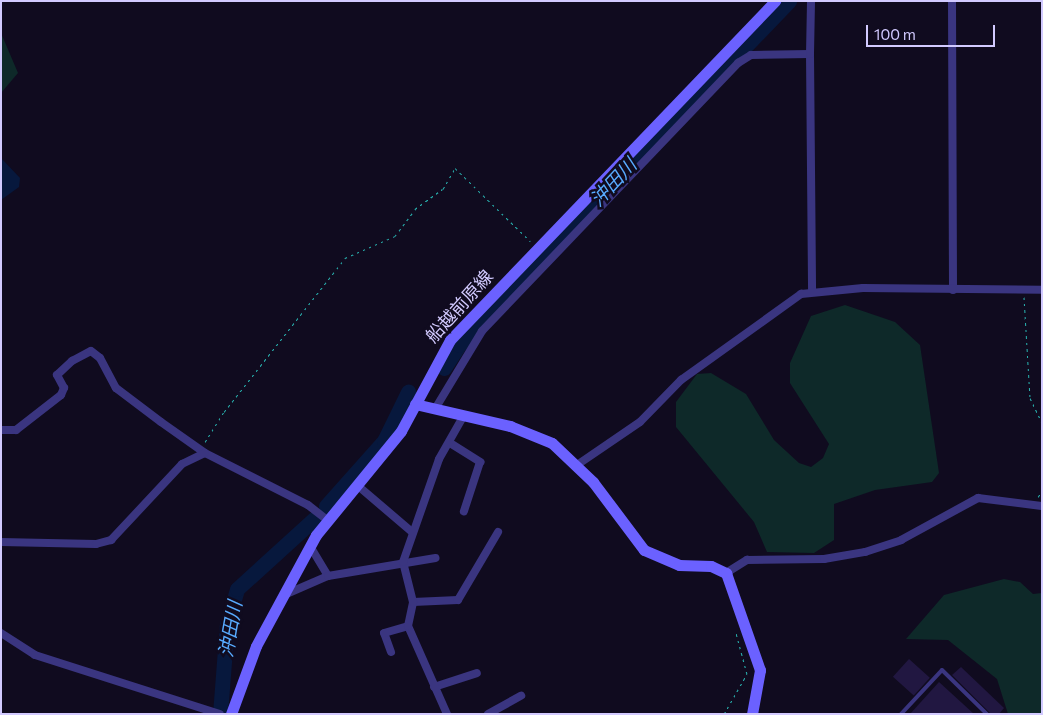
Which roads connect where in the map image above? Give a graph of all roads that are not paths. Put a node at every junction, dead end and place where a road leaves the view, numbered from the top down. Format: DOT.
graph roads {
  1 [pos="775,1"];
  2 [pos="811,1"];
  3 [pos="952,1"];
  4 [pos="810,54"];
  5 [pos="953,290"];
  6 [pos="1042,290"];
  7 [pos="812,291"];
  8 [pos="415,404"];
  9 [pos="435,409"];
  10 [pos="463,418"];
  11 [pos="1,430"];
  12 [pos="450,444"];
  13 [pos="203,451"];
  14 [pos="577,465"];
  15 [pos="357,486"];
  16 [pos="1039,504"];
  17 [pos="464,511"];
  18 [pos="326,519"];
  19 [pos="412,532"];
  20 [pos="498,532"];
  21 [pos="1,542"];
  22 [pos="310,546"];
  23 [pos="436,558"];
  24 [pos="402,562"];
  25 [pos="726,573"];
  26 [pos="328,576"];
  27 [pos="284,595"];
  28 [pos="413,602"];
  29 [pos="408,626"];
  30 [pos="1,633"];
  31 [pos="391,652"];
  32 [pos="477,673"];
  33 [pos="434,687"];
  34 [pos="521,696"];
  35 [pos="217,713"];
  36 [pos="231,714"];
  37 [pos="447,714"];
  38 [pos="488,714"];
  39 [pos="752,714"];
  40 [pos="901,714"];
  41 [pos="988,714"];
  1 -- 8 [label="main road, 船越前原線"];
  2 -- 4 [label="street"];
  3 -- 5 [label="street"];
  4 -- 7 [label="street"];
  4 -- 9 [label="street"];
  5 -- 6 [label="street"];
  5 -- 7 [label="street"];
  7 -- 14 [label="street"];
  8 -- 9 [label="main road"];
  8 -- 15 [label="main road, 船越前原線"];
  9 -- 10 [label="main road"];
  10 -- 12 [label="street"];
  10 -- 14 [label="main road"];
  11 -- 13 [label="street"];
  12 -- 17 [label="street"];
  12 -- 19 [label="street"];
  13 -- 18 [label="street"];
  13 -- 21 [label="street"];
  14 -- 25 [label="main road"];
  15 -- 18 [label="main road, 船越前原線"];
  15 -- 19 [label="street"];
  16 -- 25 [label="street"];
  18 -- 22 [label="main road, 船越前原線"];
  19 -- 24 [label="street"];
  20 -- 28 [label="street"];
  22 -- 26 [label="street"];
  22 -- 27 [label="main road, 船越前原線"];
  23 -- 24 [label="street"];
  24 -- 26 [label="street"];
  24 -- 28 [label="street"];
  25 -- 39 [label="main road"];
  26 -- 27 [label="street"];
  27 -- 36 [label="main road, 船越前原線"];
  28 -- 29 [label="street"];
  29 -- 31 [label="street"];
  29 -- 33 [label="street"];
  30 -- 35 [label="street"];
  32 -- 33 [label="street"];
  33 -- 37 [label="street"];
  34 -- 38 [label="street"];
  40 -- 41 [label="lane"];
}
